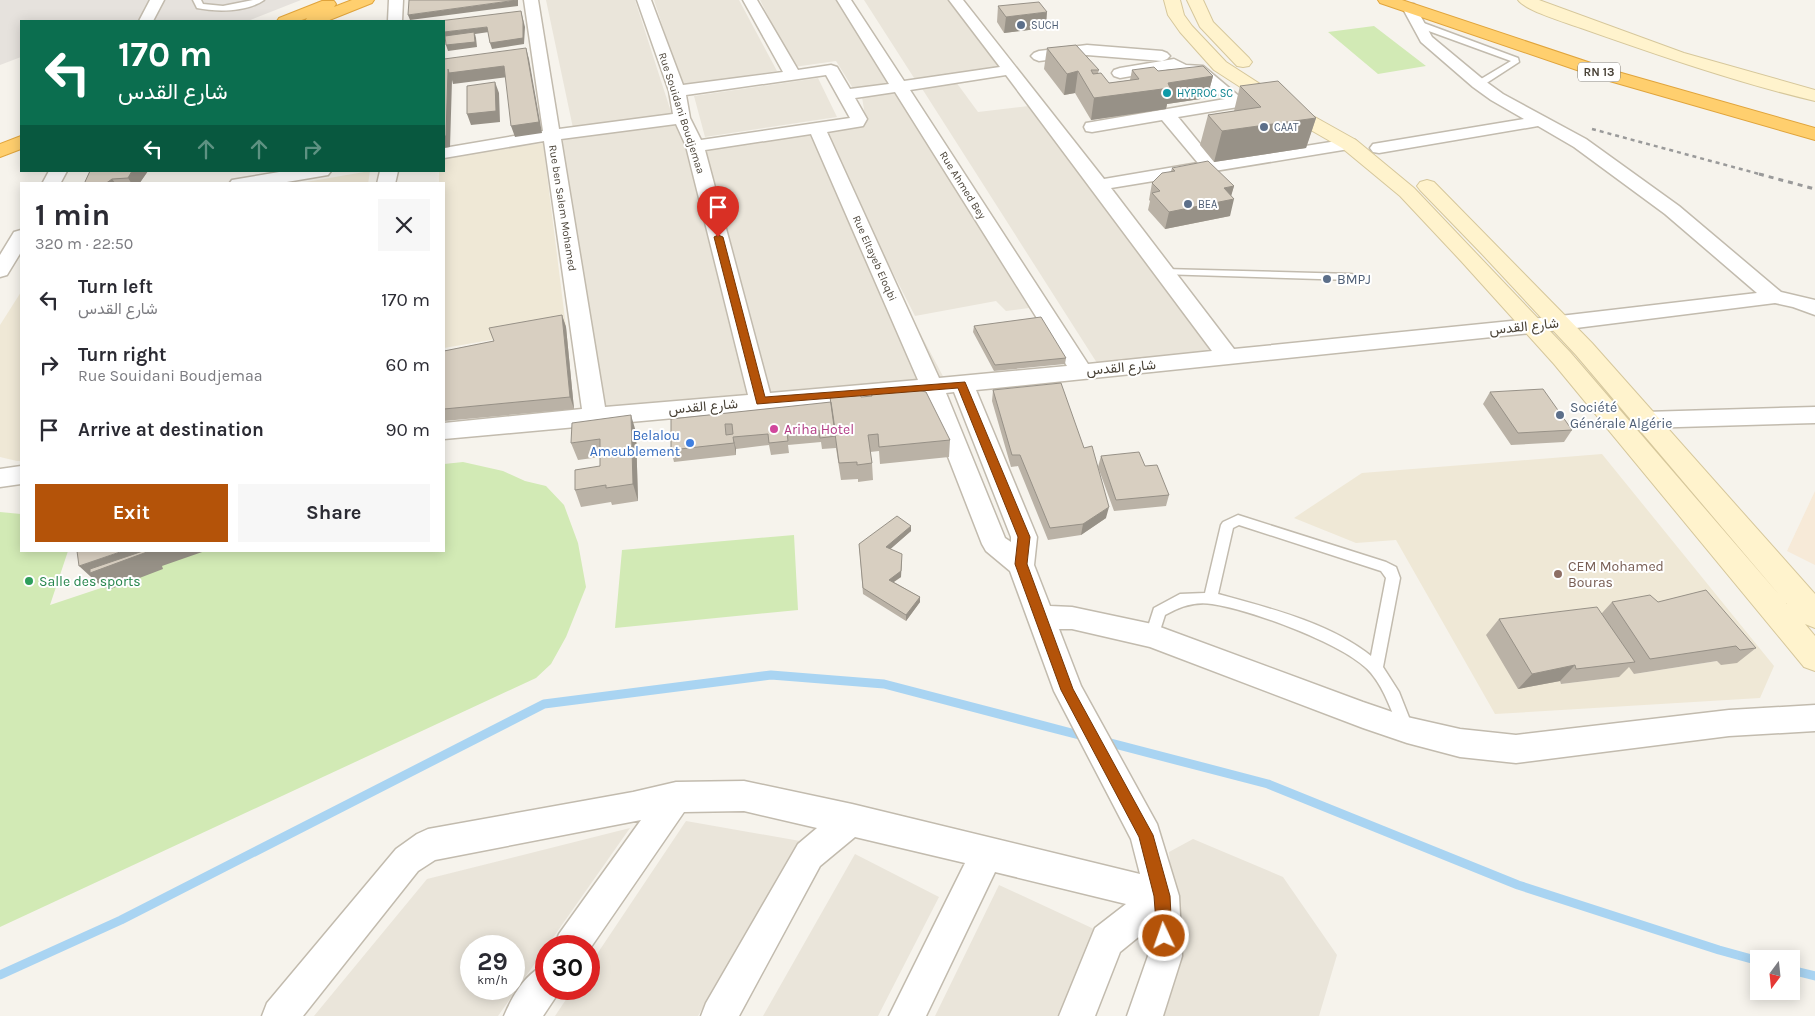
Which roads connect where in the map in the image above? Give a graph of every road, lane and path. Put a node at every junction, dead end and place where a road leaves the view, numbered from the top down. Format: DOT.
graph roads {
  1 [pos="157,0"];
  2 [pos="197,0"];
  3 [pos="260,0"];
  4 [pos="339,0"];
  5 [pos="366,0"];
  6 [pos="396,0"];
  7 [pos="531,0"];
  8 [pos="644,0"];
  9 [pos="750,0"];
  10 [pos="844,0"];
  11 [pos="956,0"];
  12 [pos="1172,0"];
  13 [pos="1195,0"];
  14 [pos="1386,0"];
  15 [pos="1427,0"];
  16 [pos="1526,0"];
  17 [pos="1542,0"];
  18 [pos="1408,8"];
  19 [pos="147,20"];
  20 [pos="288,20"];
  21 [pos="316,20"];
  22 [pos="395,20"];
  23 [pos="1418,24"];
  24 [pos="1039,56"];
  25 [pos="1174,64"];
  26 [pos="1010,70"];
  27 [pos="1120,73"];
  28 [pos="792,74"];
  29 [pos="1479,84"];
  30 [pos="900,87"];
  31 [pos="1815,88"];
  32 [pos="677,92"];
  33 [pos="846,95"];
  34 [pos="1815,96"];
  35 [pos="1290,102"];
  36 [pos="1166,114"];
  37 [pos="682,118"];
  38 [pos="1540,121"];
  39 [pos="1815,123"];
  40 [pos="1092,127"];
  41 [pos="20,129"];
  42 [pos="817,129"];
  43 [pos="1815,134"];
  44 [pos="551,135"];
  45 [pos="0,138"];
  46 [pos="20,142"];
  47 [pos="1349,144"];
  48 [pos="695,146"];
  49 [pos="1379,148"];
  50 [pos="0,151"];
  51 [pos="445,152"];
  52 [pos="1210,167"];
  53 [pos="316,172"];
  54 [pos="251,182"];
  55 [pos="1099,185"];
  56 [pos="11,248"];
  57 [pos="0,271"];
  58 [pos="1164,272"];
  59 [pos="1352,277"];
  60 [pos="1775,297"];
  61 [pos="1806,304"];
  62 [pos="1560,323"];
  63 [pos="1532,326"];
  64 [pos="1228,357"];
  65 [pos="1080,371"];
  66 [pos="962,384"];
  67 [pos="932,387"];
  68 [pos="761,401"];
  69 [pos="1815,415"];
  70 [pos="595,416"];
  71 [pos="1645,420"];
  72 [pos="445,431"];
  73 [pos="20,475"];
  74 [pos="0,478"];
  75 [pos="1021,564"];
  76 [pos="1211,598"];
  77 [pos="1815,615"];
  78 [pos="1040,618"];
  79 [pos="1152,636"];
  80 [pos="1815,658"];
  81 [pos="1376,668"];
  82 [pos="1815,718"];
  83 [pos="1407,730"];
  84 [pos="676,797"];
  85 [pos="852,819"];
  86 [pos="987,854"];
  87 [pos="1162,896"];
  88 [pos="579,935"];
  89 [pos="535,998"];
  90 [pos="280,1016"];
  91 [pos="522,1016"];
  92 [pos="719,1016"];
  93 [pos="907,1016"];
  94 [pos="1077,1016"];
  95 [pos="1145,1016"];
  1 -- 19 [label="street"];
  2 -- 3 [label="lane"];
  4 -- 20 [label="highway"];
  5 -- 21 [label="highway"];
  6 -- 22 [label="street"];
  7 -- 44 [label="street, Rue ben Salem Mohamed"];
  8 -- 32 [label="street, Rue Souidani Boudjemaa"];
  9 -- 28 [label="street"];
  10 -- 30 [label="street, Rue Ahmed Bey"];
  11 -- 26 [label="street"];
  12 -- 35 [label="main road"];
  13 -- 35 [label="main road"];
  14 -- 18 [label="highway, RN 13"];
  15 -- 39 [label="highway, RN 13"];
  16 -- 34 [label="main road"];
  17 -- 31 [label="main road"];
  18 -- 23 [label="street"];
  18 -- 43 [label="highway, RN 13"];
  23 -- 29 [label="street"];
  23 -- 29 [label="lane"];
  24 -- 25 [label="street"];
  25 -- 27 [label="street"];
  25 -- 36 [label="street"];
  26 -- 30 [label="street"];
  26 -- 55 [label="street"];
  28 -- 32 [label="street"];
  28 -- 33 [label="street"];
  29 -- 38 [label="street"];
  30 -- 33 [label="street"];
  30 -- 65 [label="street, Rue Ahmed Bey"];
  32 -- 37 [label="street, Rue Souidani Boudjemaa"];
  33 -- 42 [label="street"];
  35 -- 47 [label="main road"];
  35 -- 49 [label="main road"];
  36 -- 40 [label="street"];
  36 -- 52 [label="street"];
  37 -- 44 [label="street"];
  37 -- 48 [label="street, Rue Souidani Boudjemaa"];
  38 -- 49 [label="street"];
  38 -- 60 [label="street"];
  41 -- 45 [label="highway"];
  42 -- 48 [label="street"];
  42 -- 67 [label="street, Rue Eltayeb Eloqbi"];
  44 -- 51 [label="street"];
  44 -- 70 [label="street, Rue ben Salem Mohamed"];
  46 -- 50 [label="highway"];
  47 -- 52 [label="street"];
  47 -- 63 [label="main road"];
  48 -- 68 [label="street, Rue Souidani Boudjemaa"];
  49 -- 62 [label="main road"];
  52 -- 55 [label="street"];
  53 -- 54 [label="street"];
  55 -- 58 [label="street"];
  56 -- 57 [label="street"];
  58 -- 59 [label="lane"];
  58 -- 64 [label="street"];
  60 -- 61 [label="street, شارع القدس"];
  60 -- 62 [label="street, شارع القدس"];
  62 -- 63 [label="street, شارع القدس"];
  62 -- 71 [label="main road"];
  63 -- 64 [label="street, شارع القدس"];
  63 -- 80 [label="main road"];
  64 -- 65 [label="street, شارع القدس"];
  65 -- 66 [label="street, شارع القدس"];
  66 -- 67 [label="street, شارع القدس"];
  66 -- 75 [label="street"];
  67 -- 68 [label="street, شارع القدس"];
  67 -- 75 [label="street, Rue Eltayeb Eloqbi"];
  68 -- 70 [label="street, شارع القدس"];
  69 -- 71 [label="street"];
  70 -- 72 [label="street, شارع القدس"];
  71 -- 77 [label="main road"];
  73 -- 74 [label="street"];
  75 -- 78 [label="street"];
  76 -- 79 [label="lane"];
  76 -- 81 [label="lane"];
  76 -- 81 [label="lane"];
  78 -- 79 [label="street"];
  78 -- 87 [label="street"];
  79 -- 83 [label="street"];
  81 -- 83 [label="lane"];
  82 -- 83 [label="street"];
  84 -- 85 [label="street"];
  84 -- 88 [label="street"];
  84 -- 90 [label="street"];
  85 -- 86 [label="street"];
  85 -- 92 [label="street"];
  86 -- 87 [label="street"];
  86 -- 93 [label="street"];
  87 -- 94 [label="street"];
  87 -- 95 [label="street"];
  89 -- 91 [label="street"];
}
